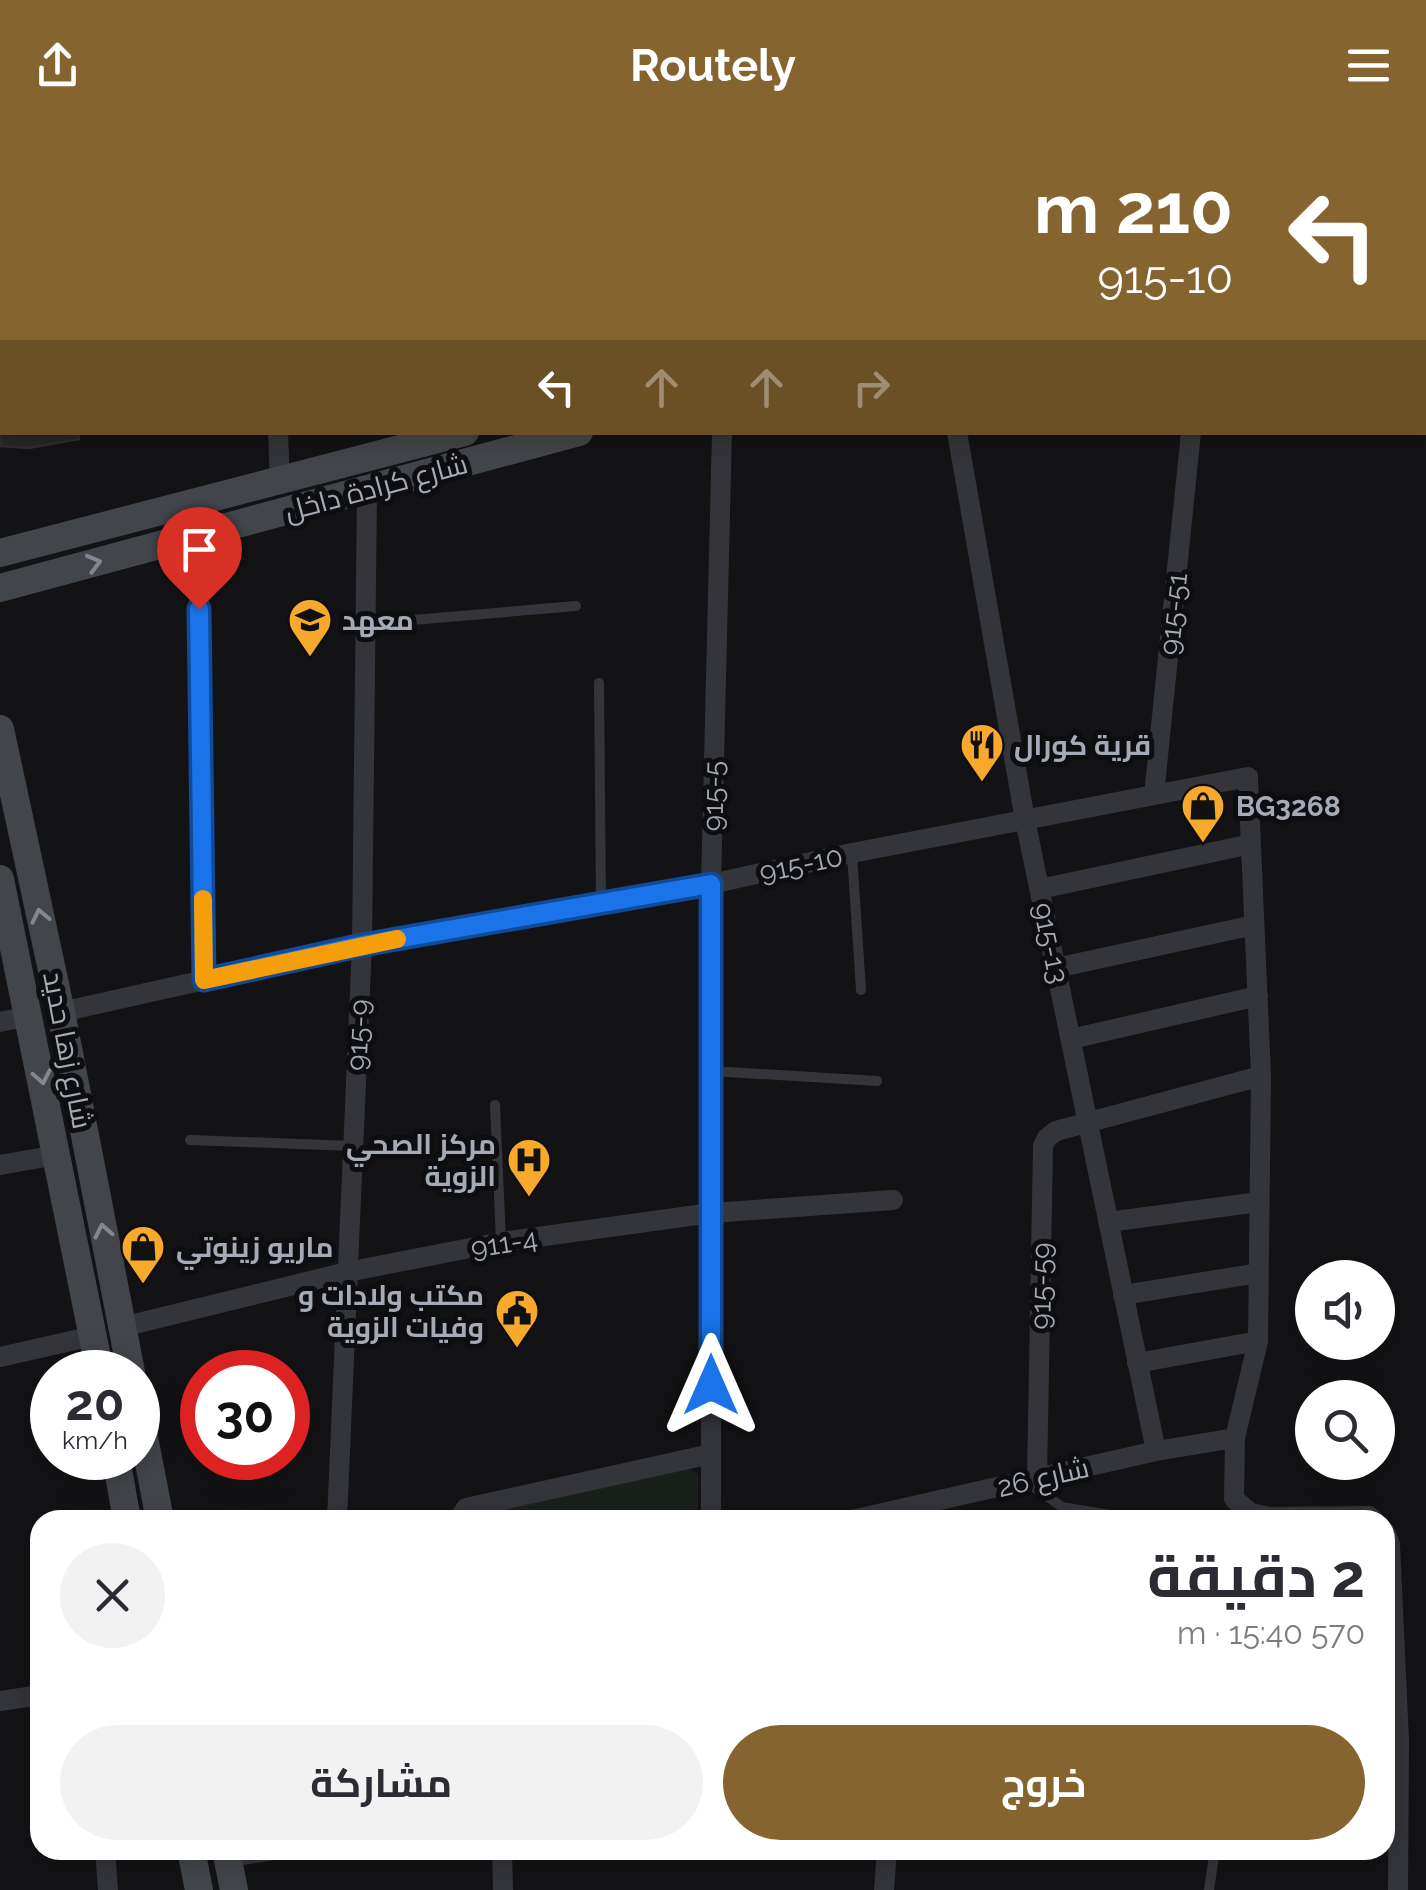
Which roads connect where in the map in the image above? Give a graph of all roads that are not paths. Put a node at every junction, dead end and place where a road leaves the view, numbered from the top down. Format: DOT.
graph roads {
  1 [pos="278,435"];
  2 [pos="454,435"];
  3 [pos="568,435"];
  4 [pos="722,435"];
  5 [pos="957,435"];
  6 [pos="1191,435"];
  7 [pos="343,465"];
  8 [pos="280,481"];
  9 [pos="359,492"];
  10 [pos="198,535"];
  11 [pos="0,553"];
  12 [pos="0,588"];
  13 [pos="576,606"];
  14 [pos="365,624"];
  15 [pos="600,683"];
  16 [pos="0,729"];
  17 [pos="1154,795"];
  18 [pos="1025,820"];
  19 [pos="1251,844"];
  20 [pos="852,853"];
  21 [pos="0,878"];
  22 [pos="711,884"];
  23 [pos="1040,888"];
  24 [pos="601,902"];
  25 [pos="1254,924"];
  26 [pos="362,945"];
  27 [pos="1056,968"];
  28 [pos="204,980"];
  29 [pos="861,990"];
  30 [pos="1258,996"];
  31 [pos="60,1012"];
  32 [pos="30,1016"];
  33 [pos="0,1022"];
  34 [pos="1071,1039"];
  35 [pos="711,1070"];
  36 [pos="1261,1076"];
  37 [pos="877,1081"];
  38 [pos="496,1105"];
  39 [pos="1088,1122"];
  40 [pos="190,1140"];
  41 [pos="352,1146"];
  42 [pos="58,1154"];
  43 [pos="0,1166"];
  44 [pos="894,1200"];
  45 [pos="1260,1202"];
  46 [pos="711,1213"];
  47 [pos="1108,1222"];
  48 [pos="501,1242"];
  49 [pos="347,1272"];
  50 [pos="1258,1273"];
  51 [pos="1124,1296"];
  52 [pos="122,1327"];
  53 [pos="94,1336"];
  54 [pos="1258,1341"];
  55 [pos="96,1350"];
  56 [pos="127,1350"];
  57 [pos="0,1356"];
  58 [pos="1138,1363"];
  59 [pos="1235,1438"];
  60 [pos="1156,1451"];
  61 [pos="711,1454"];
  62 [pos="120,1480"];
  63 [pos="152,1480"];
  64 [pos="1032,1481"];
  65 [pos="125,1510"];
  66 [pos="158,1510"];
  67 [pos="337,1510"];
  68 [pos="465,1510"];
  69 [pos="711,1510"];
  70 [pos="898,1510"];
  71 [pos="1084,1510"];
  72 [pos="1248,1510"];
  73 [pos="1395,1653"];
  74 [pos="30,1696"];
  75 [pos="0,1701"];
  76 [pos="106,1860"];
  77 [pos="193,1860"];
  78 [pos="261,1860"];
  79 [pos="502,1860"];
  80 [pos="886,1860"];
  81 [pos="1213,1860"];
  82 [pos="229,1867"];
  83 [pos="108,1890"];
  84 [pos="199,1890"];
  85 [pos="503,1890"];
  86 [pos="884,1890"];
  87 [pos="1208,1890"];
  88 [pos="1398,1890"];
  1 -- 8 [label="street"];
  2 -- 7 [label="street, شارع كرادة داخل"];
  3 -- 9 [label="street, شارع كرادة داخل"];
  4 -- 22 [label="street, 915-5"];
  5 -- 18 [label="street, 915-13"];
  6 -- 17 [label="street, 915-51"];
  7 -- 8 [label="street, شارع كرادة داخل"];
  7 -- 9 [label="street"];
  8 -- 11 [label="street, شارع كرادة داخل"];
  9 -- 10 [label="street, شارع كرادة داخل"];
  9 -- 14 [label="street, 915-9"];
  12 -- 10 [label="street, شارع كرادة داخل, one-way"];
  10 -- 28 [label="street"];
  13 -- 14 [label="lane"];
  14 -- 26 [label="street, 915-9"];
  15 -- 24 [label="lane"];
  31 -- 16 [label="street, شارع زها حديد, one-way"];
  17 -- 18 [label="street, 915-10"];
  17 -- 19 [label="street, 915-10"];
  18 -- 20 [label="street, 915-10"];
  18 -- 23 [label="street, 915-13"];
  19 -- 23 [label="street"];
  19 -- 25 [label="street"];
  20 -- 22 [label="street, 915-10"];
  20 -- 29 [label="lane"];
  21 -- 32 [label="street, شارع زها حديد"];
  22 -- 24 [label="street, 915-10"];
  22 -- 35 [label="street, 915-5"];
  23 -- 27 [label="street, 915-13"];
  24 -- 26 [label="street, 915-10"];
  25 -- 27 [label="street"];
  25 -- 30 [label="street"];
  26 -- 28 [label="street, 915-10"];
  26 -- 41 [label="street, 915-9"];
  27 -- 34 [label="street, 915-13"];
  28 -- 31 [label="street, 915-10"];
  30 -- 34 [label="street"];
  30 -- 36 [label="street"];
  31 -- 32 [label="street"];
  52 -- 31 [label="street, شارع زها حديد, one-way"];
  32 -- 33 [label="street"];
  32 -- 42 [label="street, شارع زها حديد, one-way"];
  34 -- 39 [label="street, 915-13"];
  35 -- 37 [label="lane"];
  35 -- 46 [label="street, 915-5"];
  36 -- 39 [label="street"];
  36 -- 45 [label="street"];
  38 -- 48 [label="lane"];
  39 -- 47 [label="street, 915-13"];
  39 -- 64 [label="street, 915-59"];
  40 -- 41 [label="lane"];
  41 -- 49 [label="street, 915-9"];
  42 -- 43 [label="street"];
  42 -- 53 [label="street, شارع زها حديد"];
  44 -- 46 [label="street, 911-4"];
  45 -- 47 [label="street"];
  45 -- 50 [label="street"];
  46 -- 48 [label="street, 911-4"];
  46 -- 61 [label="street, 915-5"];
  47 -- 51 [label="street, 915-13"];
  48 -- 49 [label="street, 911-4"];
  49 -- 52 [label="street, 911-4"];
  49 -- 67 [label="street, 915-9"];
  50 -- 51 [label="street"];
  50 -- 54 [label="street"];
  51 -- 58 [label="street, 915-13"];
  52 -- 56 [label="street, شارع زها حديد"];
  53 -- 55 [label="street, شارع زها حديد"];
  53 -- 57 [label="street"];
  54 -- 58 [label="street"];
  54 -- 59 [label="street"];
  58 -- 60 [label="street, 915-13"];
  59 -- 60 [label="street, شارع 26"];
  59 -- 72 [label="street"];
  60 -- 64 [label="street, شارع 26"];
  61 -- 68 [label="street"];
  61 -- 69 [label="street, 915-5"];
  62 -- 65 [label="street"];
  63 -- 66 [label="street"];
  64 -- 70 [label="street, شارع 26"];
  64 -- 71 [label="lane"];
  73 -- 88 [label="street"];
  74 -- 75 [label="street"];
  76 -- 83 [label="street"];
  77 -- 84 [label="street"];
  78 -- 82 [label="lane"];
  79 -- 85 [label="street"];
  80 -- 86 [label="street"];
  81 -- 87 [label="lane"];
}
